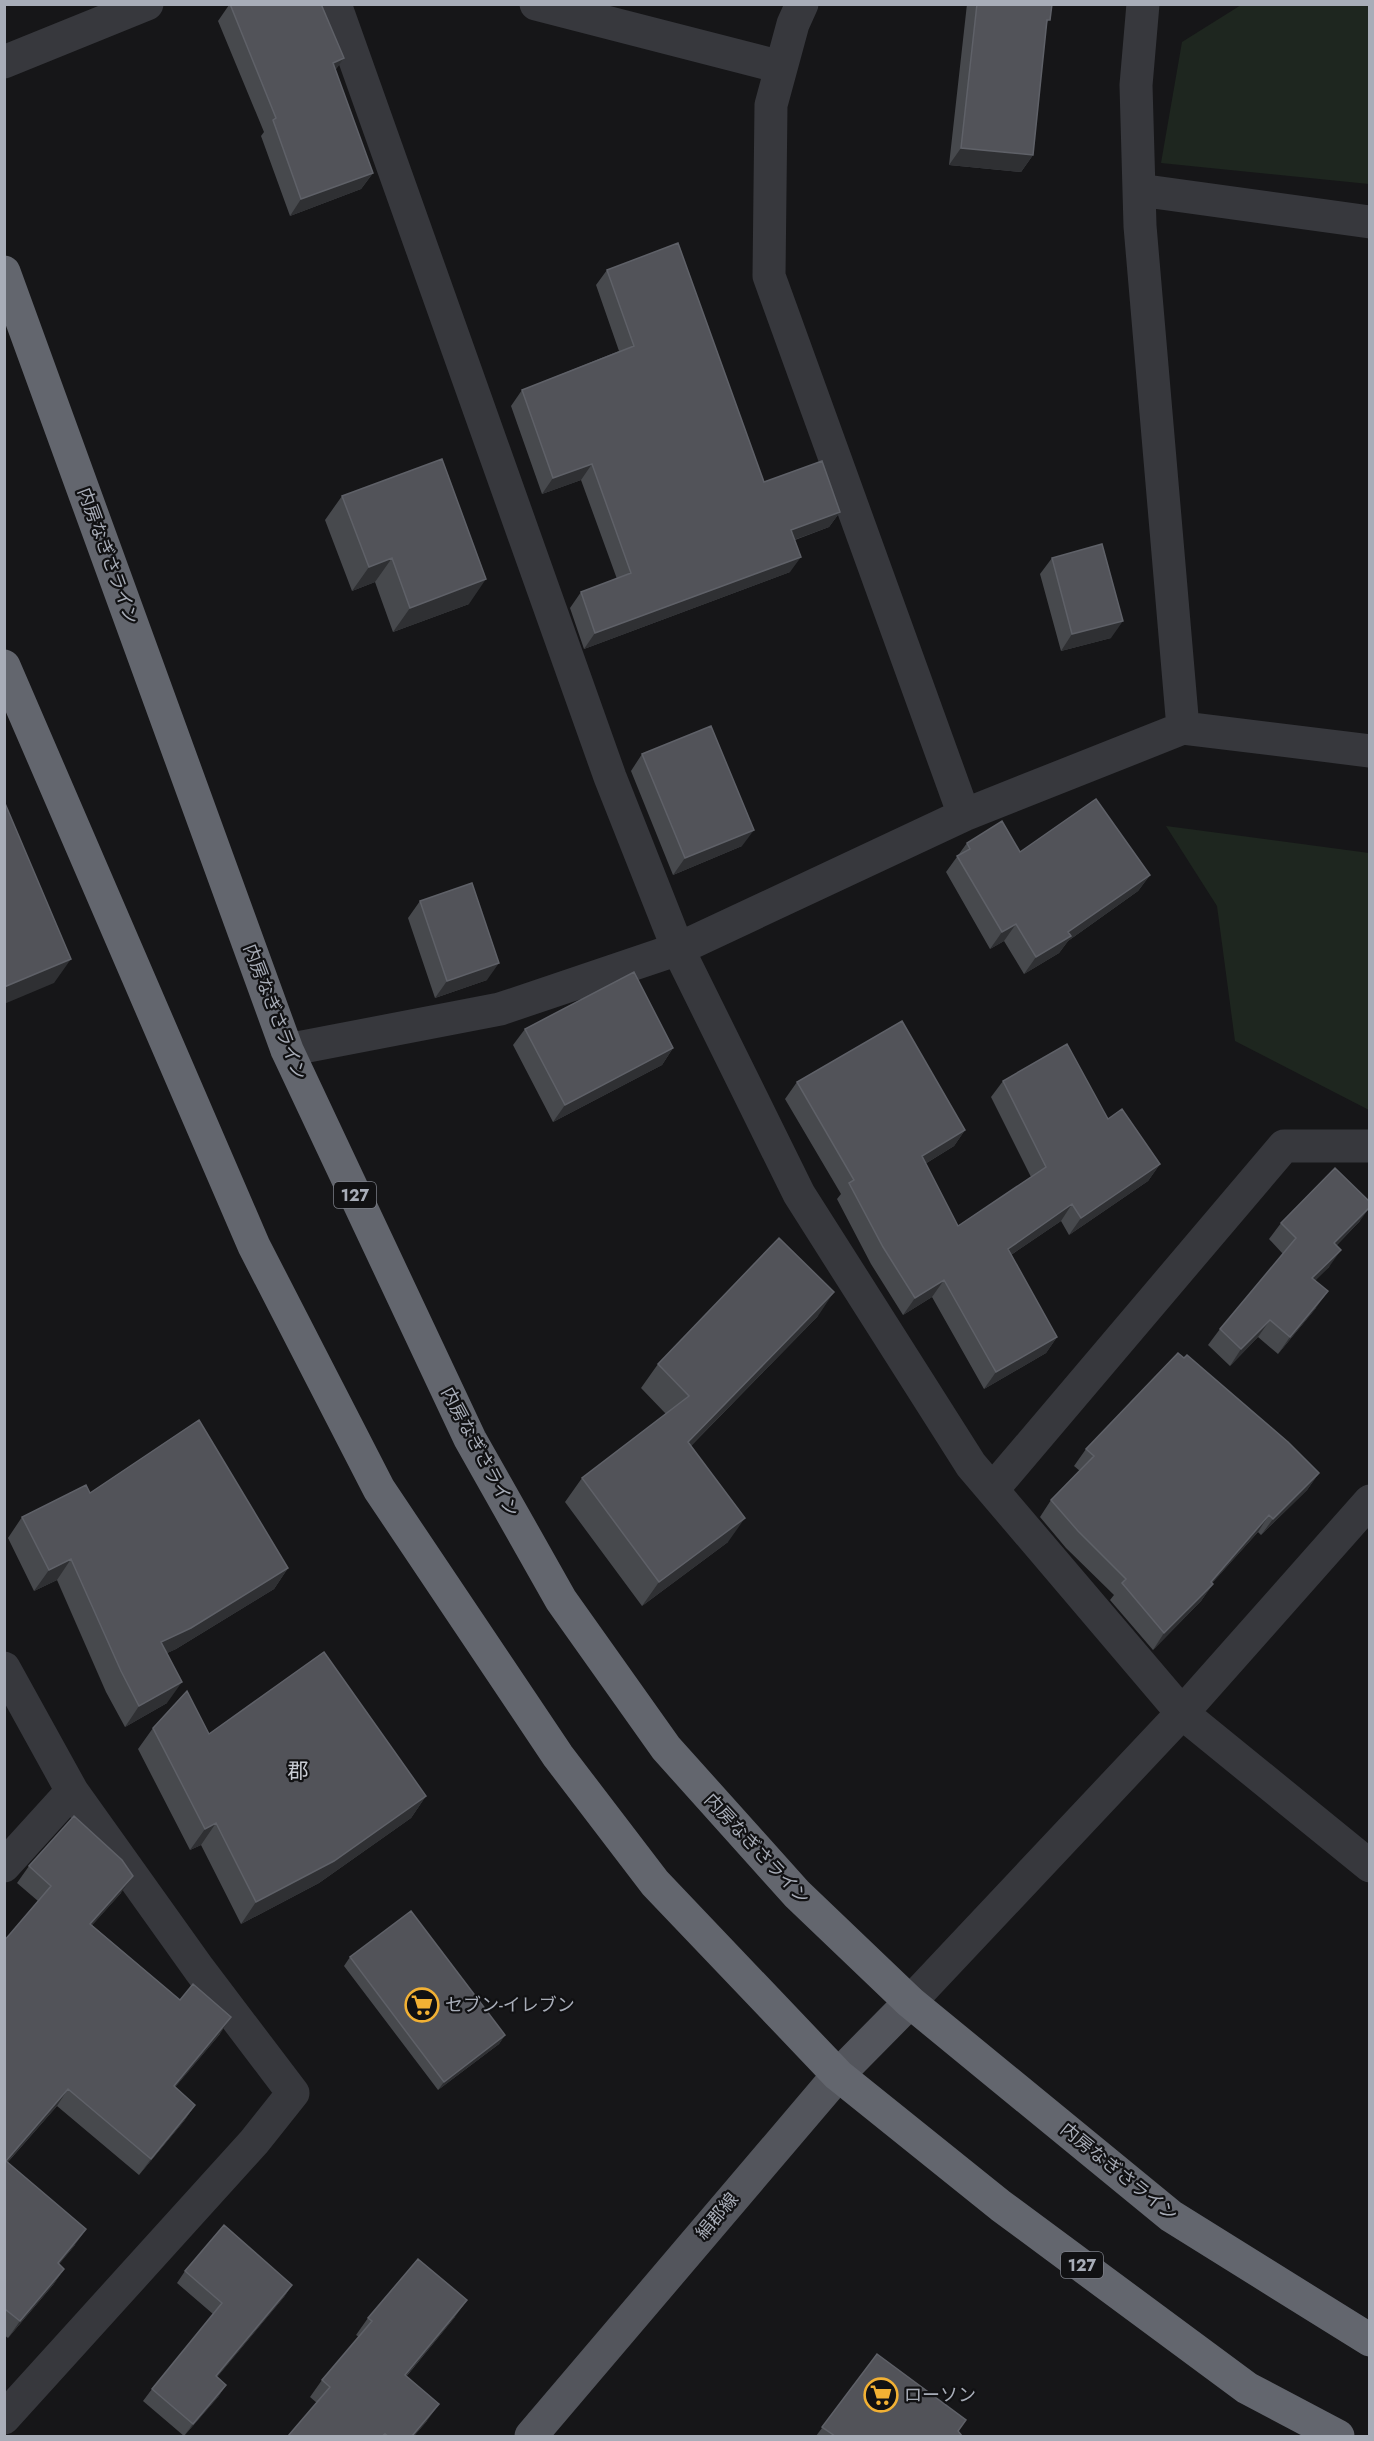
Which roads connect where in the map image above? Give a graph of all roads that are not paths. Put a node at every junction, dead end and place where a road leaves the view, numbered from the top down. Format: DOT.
graph roads {
  1 [pos="147,4"];
  2 [pos="335,4"];
  3 [pos="536,4"];
  4 [pos="802,4"];
  5 [pos="1143,4"];
  6 [pos="4,62"];
  7 [pos="781,67"];
  8 [pos="1139,190"];
  9 [pos="1370,222"];
  10 [pos="4,272"];
  11 [pos="4,666"];
  12 [pos="1183,728"];
  13 [pos="1370,751"];
  14 [pos="964,815"];
  15 [pos="678,949"];
  16 [pos="287,1050"];
  17 [pos="1370,1146"];
  18 [pos="993,1489"];
  19 [pos="1370,1501"];
  20 [pos="4,1668"];
  21 [pos="1182,1713"];
  22 [pos="72,1791"];
  23 [pos="4,1866"];
  24 [pos="1370,1866"];
  25 [pos="910,2002"];
  26 [pos="838,2075"];
  27 [pos="1370,2340"];
  28 [pos="4,2418"];
  29 [pos="531,2436"];
  30 [pos="1338,2436"];
  1 -- 6 [label="street"];
  2 -- 15 [label="street"];
  3 -- 7 [label="street"];
  4 -- 7 [label="street"];
  5 -- 8 [label="street"];
  7 -- 14 [label="street"];
  8 -- 9 [label="street"];
  8 -- 12 [label="street"];
  10 -- 16 [label="highway, 内房なぎさライン / 127"];
  11 -- 26 [label="highway, 127"];
  12 -- 13 [label="street"];
  12 -- 14 [label="street"];
  14 -- 15 [label="street"];
  15 -- 16 [label="street"];
  15 -- 18 [label="street"];
  16 -- 25 [label="highway, 内房なぎさライン / 127"];
  17 -- 18 [label="street"];
  18 -- 21 [label="street"];
  19 -- 21 [label="street"];
  20 -- 22 [label="street"];
  21 -- 24 [label="street"];
  21 -- 25 [label="street"];
  22 -- 23 [label="street"];
  22 -- 28 [label="street"];
  25 -- 26 [label="main road, 絹郡線"];
  25 -- 27 [label="highway, 内房なぎさライン / 127"];
  26 -- 29 [label="main road, 絹郡線"];
  26 -- 30 [label="highway, 127"];
}
